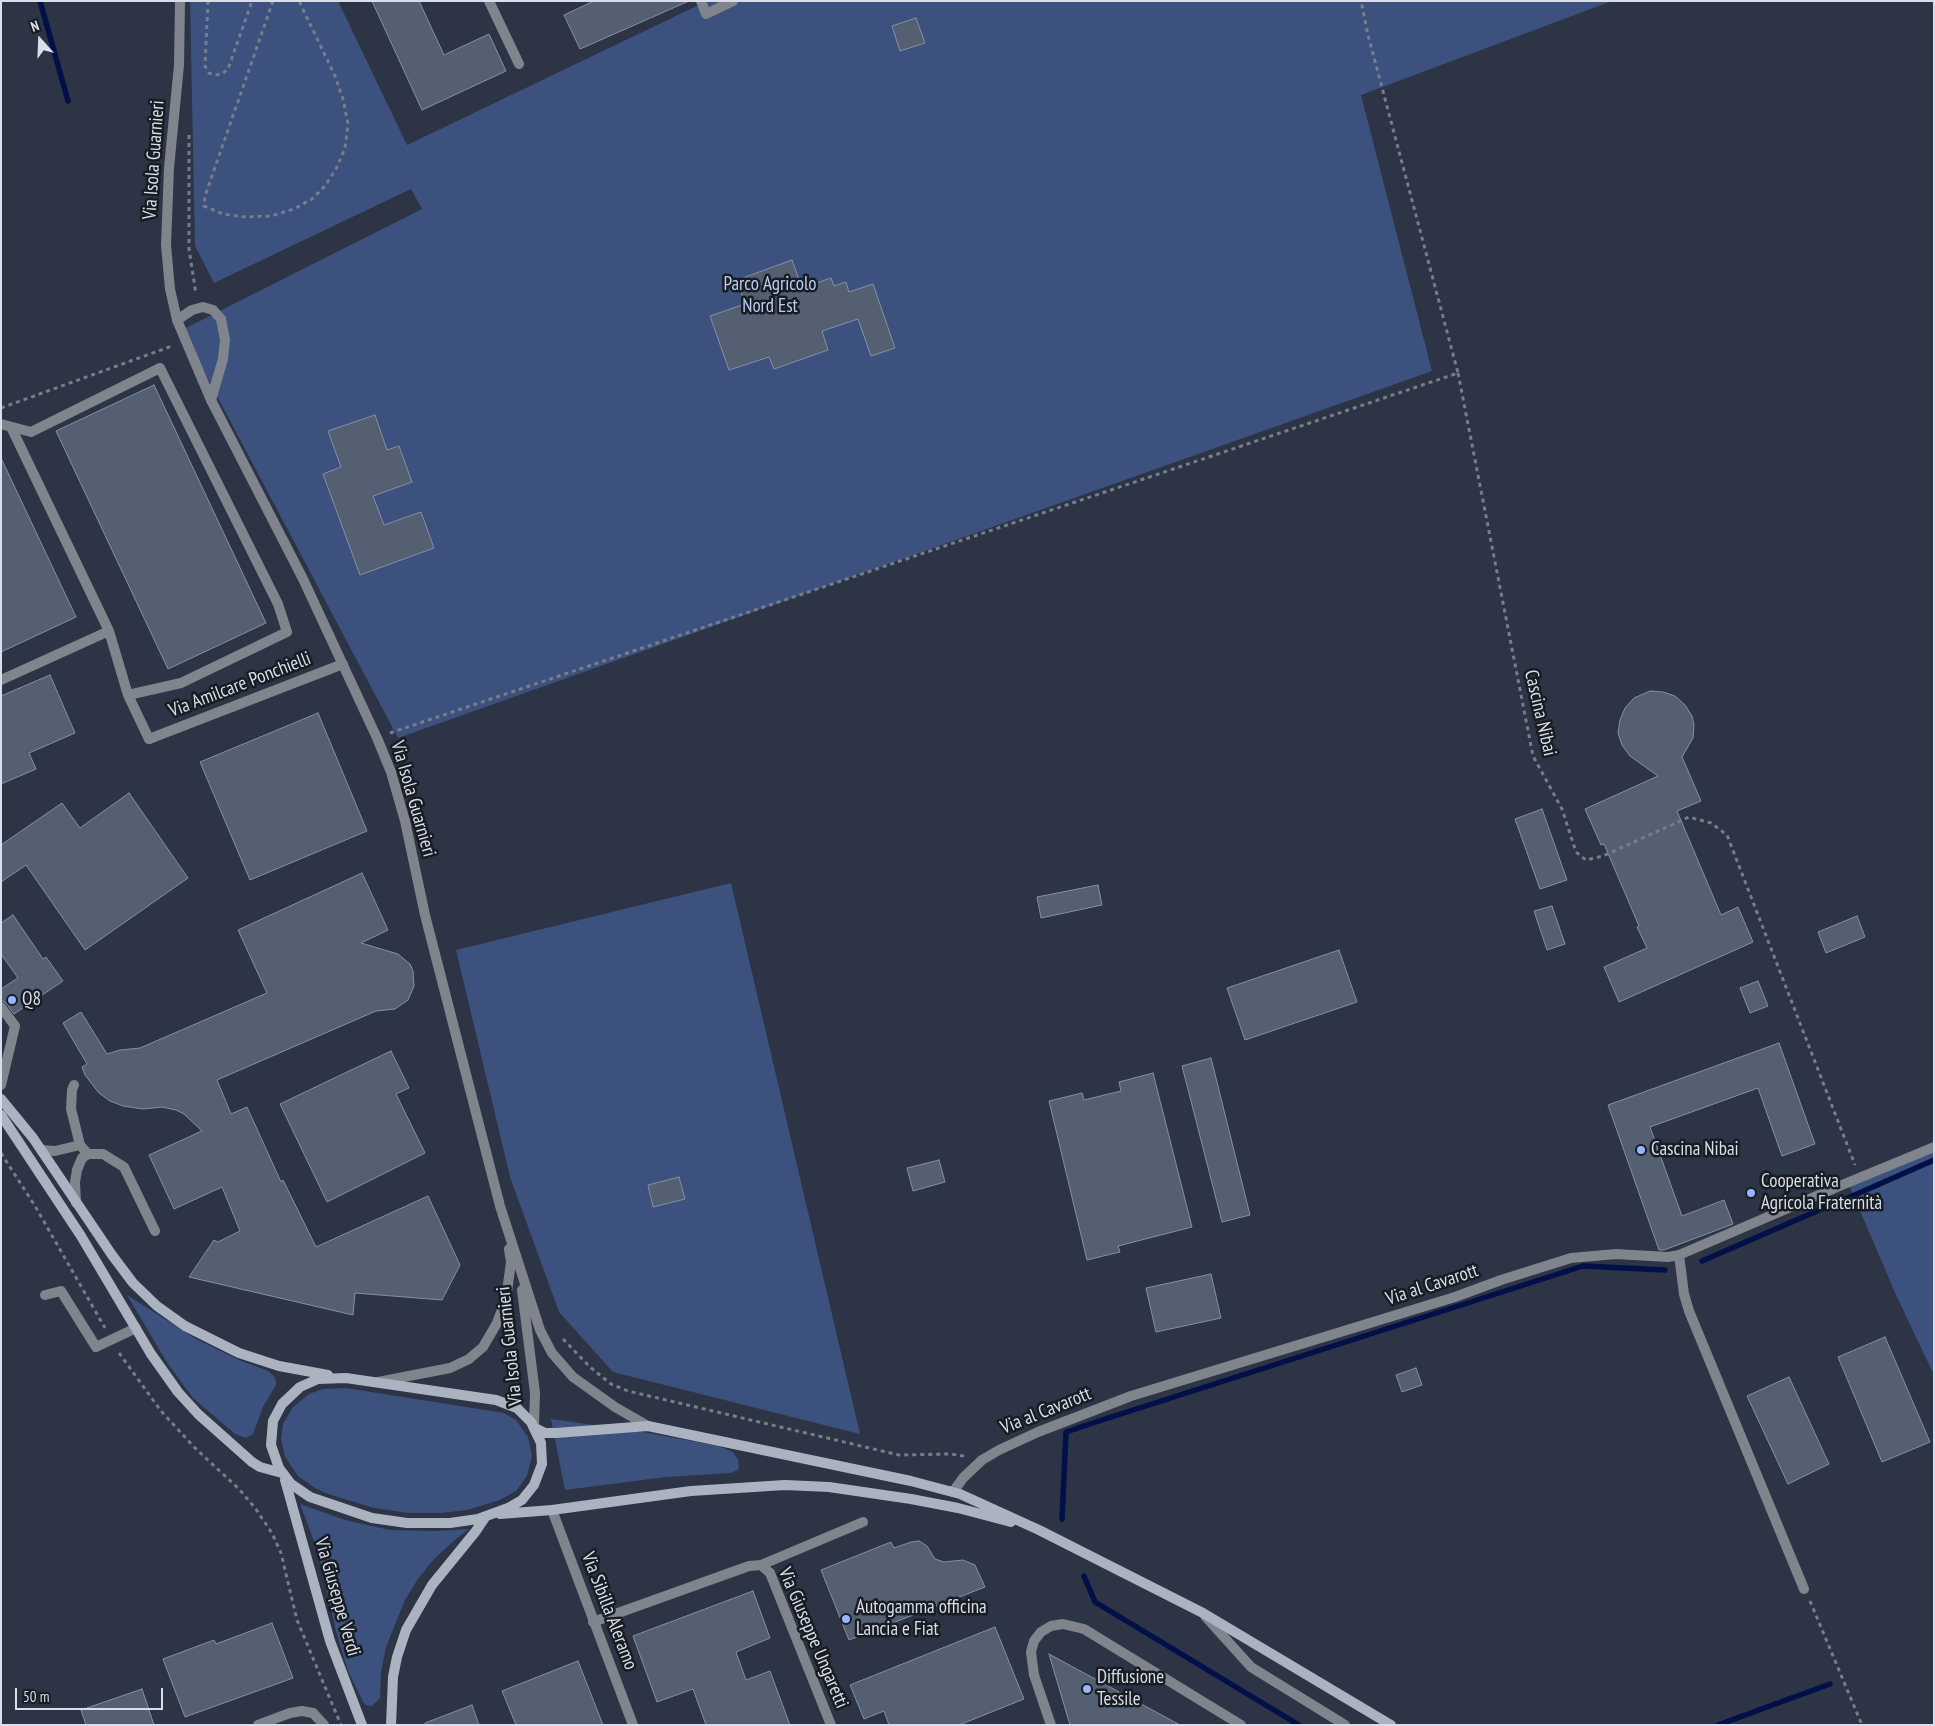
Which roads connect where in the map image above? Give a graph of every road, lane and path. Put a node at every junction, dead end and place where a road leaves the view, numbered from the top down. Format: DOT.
graph roads {
  1 [pos="180,1"];
  2 [pos="208,1"];
  3 [pos="252,1"];
  4 [pos="273,1"];
  5 [pos="299,1"];
  6 [pos="489,1"];
  7 [pos="701,1"];
  8 [pos="733,1"];
  9 [pos="1361,1"];
  10 [pos="519,64"];
  11 [pos="177,320"];
  12 [pos="184,341"];
  13 [pos="1458,373"];
  14 [pos="211,400"];
  15 [pos="1,408"];
  16 [pos="6,426"];
  17 [pos="109,631"];
  18 [pos="343,664"];
  19 [pos="1,680"];
  20 [pos="128,695"];
  21 [pos="378,738"];
  22 [pos="1,1007"];
  23 [pos="1,1085"];
  24 [pos="74,1085"];
  25 [pos="1,1099"];
  26 [pos="1,1115"];
  27 [pos="80,1145"];
  28 [pos="1934,1147"];
  29 [pos="41,1150"];
  30 [pos="1,1153"];
  31 [pos="88,1154"];
  32 [pos="1859,1178"];
  33 [pos="76,1203"];
  34 [pos="500,1206"];
  35 [pos="154,1231"];
  36 [pos="1679,1255"];
  37 [pos="519,1264"];
  38 [pos="44,1295"];
  39 [pos="136,1328"];
  40 [pos="560,1336"];
  41 [pos="112,1340"];
  42 [pos="346,1378"];
  43 [pos="378,1382"];
  44 [pos="648,1426"];
  45 [pos="534,1427"];
  46 [pos="982,1460"];
  47 [pos="283,1475"];
  48 [pos="953,1492"];
  49 [pos="552,1510"];
  50 [pos="488,1516"];
  51 [pos="863,1522"];
  52 [pos="1039,1530"];
  53 [pos="761,1565"];
  54 [pos="1804,1589"];
  55 [pos="1203,1613"];
  56 [pos="593,1622"];
  57 [pos="258,1725"];
  58 [pos="324,1725"];
  59 [pos="341,1725"];
  60 [pos="362,1725"];
  61 [pos="391,1725"];
  62 [pos="633,1725"];
  63 [pos="831,1725"];
  64 [pos="1051,1725"];
  65 [pos="1241,1725"];
  66 [pos="1344,1725"];
  67 [pos="1391,1725"];
  68 [pos="1862,1725"];
  1 -- 11 [label="street, Via Isola Guarnieri"];
  2 -- 3 [label="path"];
  4 -- 5 [label="path"];
  6 -- 10 [label="street"];
  7 -- 8 [label="street"];
  9 -- 13 [label="path"];
  11 -- 12 [label="street, Via Isola Guarnieri"];
  11 -- 14 [label="street"];
  12 -- 14 [label="street, Via Isola Guarnieri"];
  12 -- 15 [label="path"];
  13 -- 21 [label="path"];
  13 -- 32 [label="path, Cascina Nibai"];
  14 -- 18 [label="street, Via Isola Guarnieri"];
  16 -- 17 [label="street"];
  16 -- 20 [label="street"];
  17 -- 19 [label="street"];
  17 -- 20 [label="street"];
  18 -- 20 [label="street, Via Amilcare Ponchielli"];
  18 -- 21 [label="street, Via Isola Guarnieri"];
  21 -- 34 [label="street, Via Isola Guarnieri"];
  22 -- 23 [label="street"];
  24 -- 27 [label="street"];
  25 -- 29 [label="main road"];
  26 -- 39 [label="main road"];
  27 -- 29 [label="street"];
  27 -- 31 [label="street"];
  28 -- 32 [label="street, Via al Cavarott"];
  29 -- 33 [label="main road"];
  30 -- 41 [label="path"];
  31 -- 33 [label="street"];
  31 -- 35 [label="street"];
  32 -- 36 [label="street, Via al Cavarott"];
  33 -- 42 [label="main road"];
  34 -- 37 [label="street, Via Isola Guarnieri"];
  34 -- 43 [label="street, Via Isola Guarnieri"];
  36 -- 46 [label="street, Via al Cavarott"];
  36 -- 54 [label="street"];
  37 -- 44 [label="street, Via Isola Guarnieri"];
  37 -- 45 [label="street, Via Isola Guarnieri"];
  38 -- 41 [label="street"];
  39 -- 41 [label="street"];
  39 -- 47 [label="main road"];
  40 -- 46 [label="path"];
  41 -- 59 [label="path"];
  42 -- 43 [label="main road"];
  42 -- 47 [label="main road, Via Giuseppe Verdi"];
  43 -- 45 [label="main road"];
  44 -- 45 [label="main road"];
  44 -- 48 [label="main road"];
  45 -- 50 [label="main road"];
  46 -- 48 [label="street, Via al Cavarott"];
  47 -- 50 [label="main road"];
  47 -- 60 [label="main road, Via Giuseppe Verdi"];
  48 -- 52 [label="main road"];
  49 -- 50 [label="main road"];
  49 -- 52 [label="main road"];
  49 -- 56 [label="street, Via Sibilla Aleramo"];
  50 -- 61 [label="main road"];
  51 -- 53 [label="street"];
  52 -- 55 [label="main road"];
  53 -- 56 [label="street, Via Giuseppe Ungaretti"];
  53 -- 63 [label="street, Via Giuseppe Ungaretti"];
  54 -- 68 [label="path"];
  55 -- 66 [label="street"];
  55 -- 67 [label="main road"];
  56 -- 62 [label="street, Via Sibilla Aleramo"];
  57 -- 58 [label="street"];
  64 -- 65 [label="street"];
}
